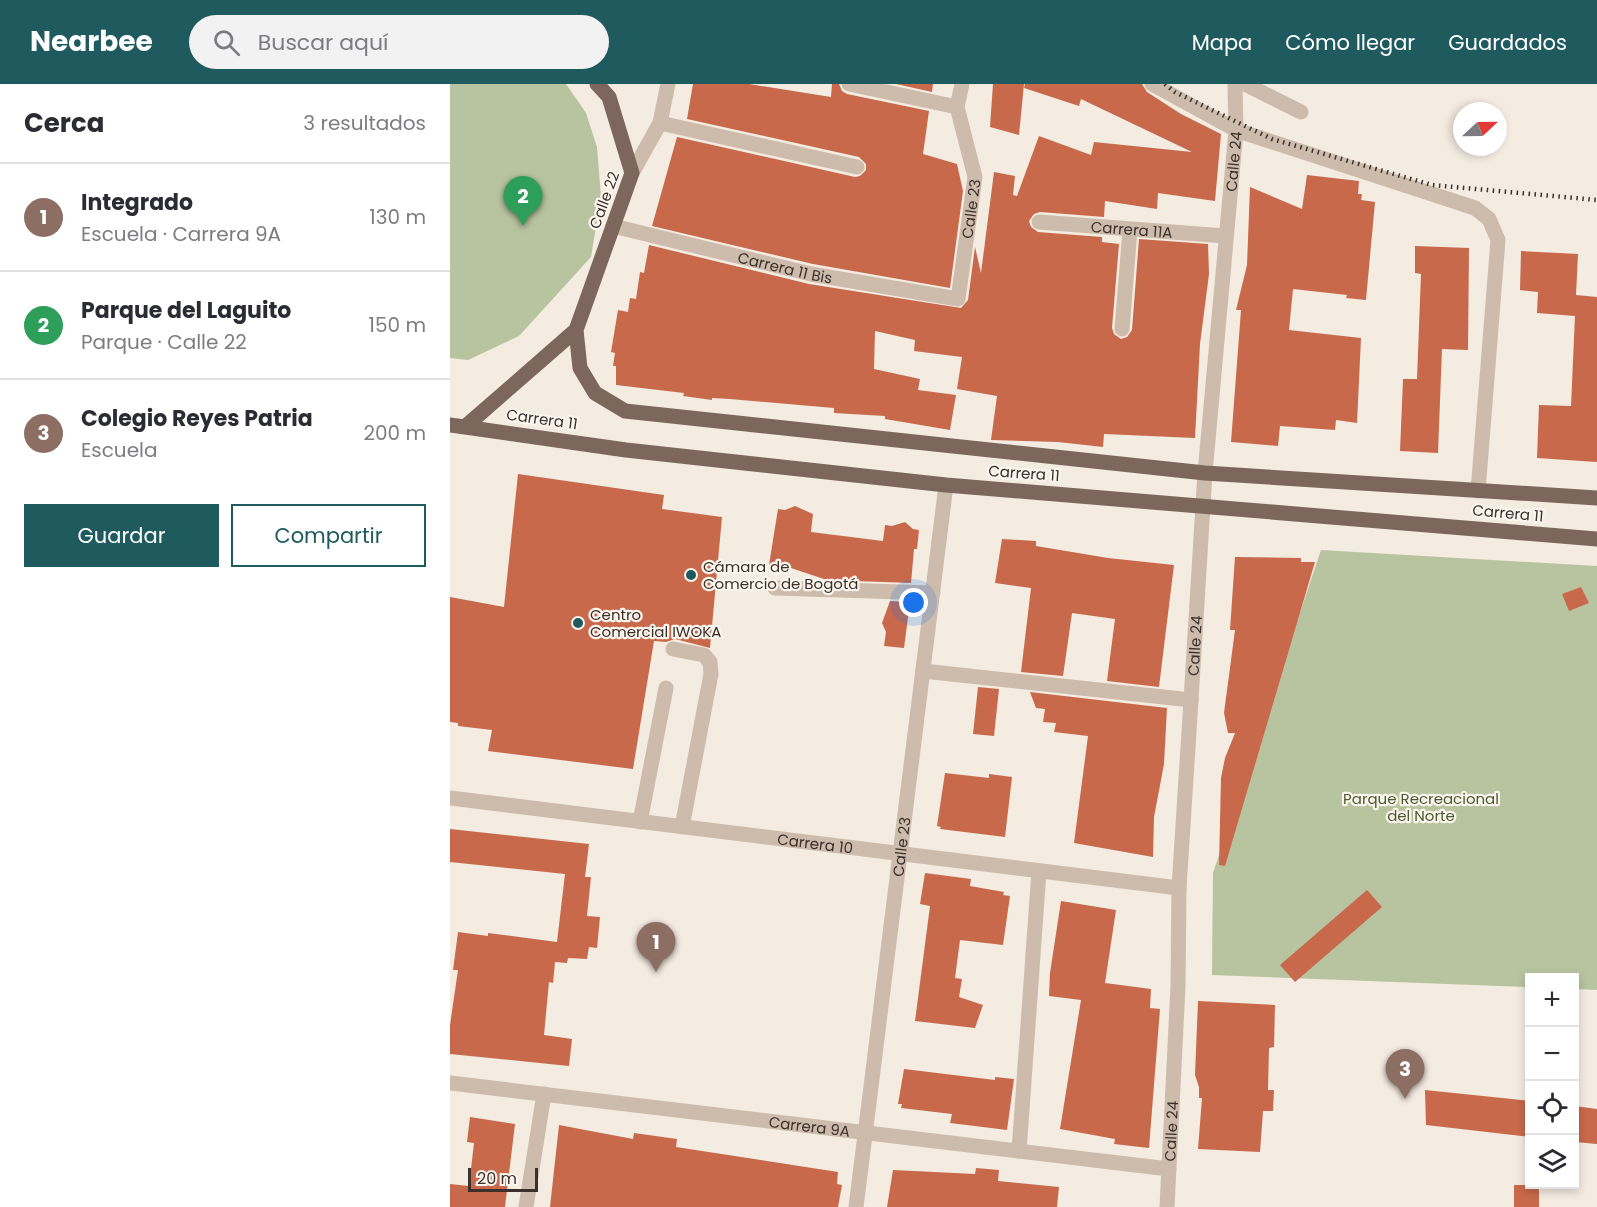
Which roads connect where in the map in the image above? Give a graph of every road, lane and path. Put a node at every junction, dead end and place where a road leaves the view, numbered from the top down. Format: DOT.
graph roads {
  1 [pos="597,84"];
  2 [pos="668,84"];
  3 [pos="849,84"];
  4 [pos="962,84"];
  5 [pos="1152,84"];
  6 [pos="1235,84"];
  7 [pos="1245,84"];
  8 [pos="957,107"];
  9 [pos="1301,112"];
  10 [pos="660,123"];
  11 [pos="1236,130"];
  12 [pos="857,167"];
  13 [pos="632,173"];
  14 [pos="1039,222"];
  15 [pos="613,226"];
  16 [pos="1130,230"];
  17 [pos="1225,236"];
  18 [pos="958,299"];
  19 [pos="1122,329"];
  20 [pos="576,330"];
  21 [pos="450,425"];
  22 [pos="466,426"];
  23 [pos="1205,473"];
  24 [pos="946,485"];
  25 [pos="1478,491"];
  26 [pos="1597,498"];
  27 [pos="1203,505"];
  28 [pos="1597,539"];
  29 [pos="775,588"];
  30 [pos="933,593"];
  31 [pos="673,649"];
  32 [pos="923,671"];
  33 [pos="666,688"];
  34 [pos="1191,700"];
  35 [pos="450,798"];
  36 [pos="640,822"];
  37 [pos="682,826"];
  38 [pos="900,853"];
  39 [pos="1040,871"];
  40 [pos="1179,888"];
  41 [pos="450,1083"];
  42 [pos="544,1094"];
  43 [pos="865,1132"];
  44 [pos="1018,1150"];
  45 [pos="1169,1169"];
  46 [pos="526,1207"];
  47 [pos="856,1207"];
  48 [pos="1167,1207"];
  1 -- 13 [label="main road"];
  2 -- 10 [label="street, Calle 22"];
  3 -- 8 [label="street"];
  4 -- 8 [label="street, Calle 23"];
  5 -- 11 [label="street"];
  6 -- 11 [label="street, Calle 24"];
  7 -- 9 [label="street"];
  8 -- 18 [label="street, Calle 23"];
  10 -- 12 [label="street"];
  10 -- 13 [label="street, Calle 22"];
  11 -- 17 [label="street, Calle 24"];
  11 -- 25 [label="street"];
  13 -- 15 [label="main road, Calle 22"];
  14 -- 16 [label="street, Carrera 11A"];
  15 -- 18 [label="street, Carrera 11 Bis"];
  15 -- 20 [label="main road, Calle 22"];
  16 -- 17 [label="street, Carrera 11A"];
  16 -- 19 [label="street"];
  17 -- 23 [label="street, Calle 24"];
  20 -- 22 [label="main road"];
  20 -- 23 [label="main road, Carrera 11"];
  21 -- 22 [label="main road, Carrera 11"];
  22 -- 24 [label="main road, Carrera 11"];
  23 -- 25 [label="main road, Carrera 11"];
  23 -- 27 [label="street, Calle 24"];
  24 -- 27 [label="main road, Carrera 11"];
  24 -- 30 [label="street, Calle 23"];
  25 -- 26 [label="main road, Carrera 11"];
  27 -- 28 [label="main road, Carrera 11"];
  27 -- 34 [label="street, Calle 24"];
  29 -- 30 [label="street"];
  30 -- 32 [label="street, Calle 23"];
  31 -- 37 [label="street"];
  32 -- 34 [label="street"];
  32 -- 38 [label="street, Calle 23"];
  33 -- 36 [label="street"];
  34 -- 40 [label="street, Calle 24"];
  35 -- 36 [label="street, Carrera 10"];
  36 -- 37 [label="street, Carrera 10"];
  37 -- 38 [label="street, Carrera 10"];
  38 -- 39 [label="street, Carrera 10"];
  38 -- 43 [label="street, Calle 23"];
  39 -- 40 [label="street, Carrera 10"];
  39 -- 44 [label="street"];
  40 -- 45 [label="street, Calle 24"];
  41 -- 42 [label="street, Carrera 9A"];
  42 -- 43 [label="street, Carrera 9A"];
  42 -- 46 [label="street"];
  43 -- 44 [label="street, Carrera 9A"];
  43 -- 47 [label="street, Calle 23"];
  44 -- 45 [label="street, Carrera 9A"];
  45 -- 48 [label="street, Calle 24"];
}
